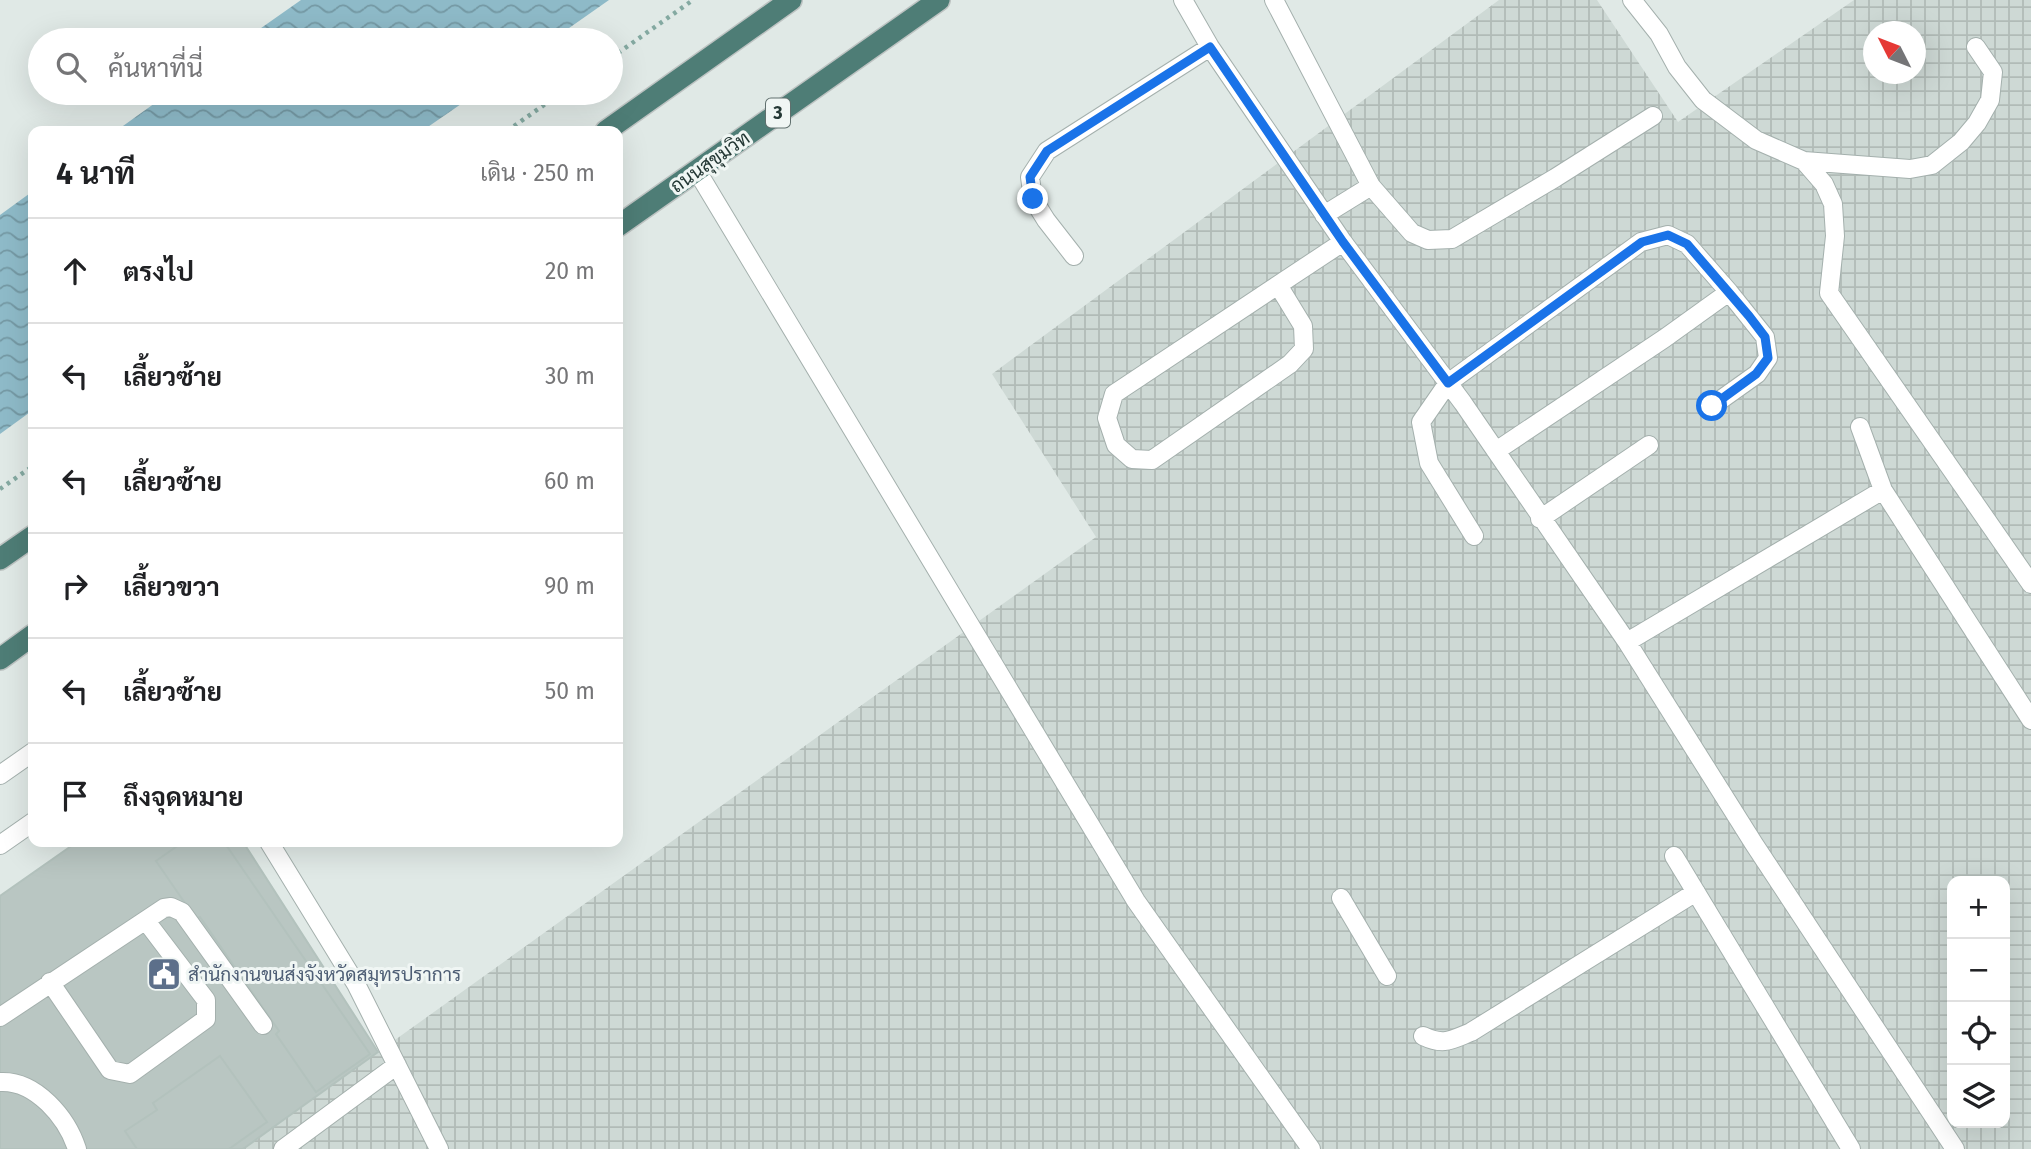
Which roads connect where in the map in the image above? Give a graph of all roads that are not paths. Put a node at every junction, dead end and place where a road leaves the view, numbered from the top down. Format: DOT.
graph roads {
  1 [pos="791,0"];
  2 [pos="939,0"];
  3 [pos="1183,0"];
  4 [pos="1274,0"];
  5 [pos="1632,0"];
  6 [pos="1210,47"];
  7 [pos="1976,47"];
  8 [pos="1653,116"];
  9 [pos="613,126"];
  10 [pos="1804,161"];
  11 [pos="697,171"];
  12 [pos="1371,186"];
  13 [pos="1324,215"];
  14 [pos="623,223"];
  15 [pos="1343,242"];
  16 [pos="1074,256"];
  17 [pos="1278,285"];
  18 [pos="1729,292"];
  19 [pos="1448,383"];
  20 [pos="1712,406"];
  21 [pos="1860,427"];
  22 [pos="1650,445"];
  23 [pos="1496,451"];
  24 [pos="1883,490"];
  25 [pos="1541,519"];
  26 [pos="1474,536"];
  27 [pos="28,539"];
  28 [pos="0,559"];
  29 [pos="2031,584"];
  30 [pos="28,639"];
  31 [pos="1627,642"];
  32 [pos="0,659"];
  33 [pos="2031,720"];
  34 [pos="28,755"];
  35 [pos="0,775"];
  36 [pos="28,825"];
  37 [pos="0,845"];
  38 [pos="272,847"];
  39 [pos="1674,856"];
  40 [pos="1696,892"];
  41 [pos="1341,898"];
  42 [pos="146,921"];
  43 [pos="1387,976"];
  44 [pos="50,982"];
  45 [pos="0,1017"];
  46 [pos="263,1025"];
  47 [pos="1423,1037"];
  48 [pos="397,1065"];
  49 [pos="0,1083"];
  50 [pos="77,1149"];
  51 [pos="283,1149"];
  52 [pos="439,1149"];
  53 [pos="1311,1149"];
  54 [pos="1851,1149"];
  55 [pos="1955,1149"];
  1 -- 9 [label="highway"];
  2 -- 11 [label="highway, ถนนสุขุมวิท / 3"];
  3 -- 6 [label="lane"];
  4 -- 12 [label="lane"];
  5 -- 10 [label="lane"];
  6 -- 13 [label="lane"];
  6 -- 16 [label="lane"];
  7 -- 10 [label="lane"];
  8 -- 12 [label="lane"];
  10 -- 29 [label="lane"];
  11 -- 14 [label="highway, ถนนสุขุมวิท / 3"];
  11 -- 53 [label="lane"];
  12 -- 13 [label="lane"];
  13 -- 15 [label="lane"];
  15 -- 17 [label="lane"];
  15 -- 19 [label="lane"];
  17 -- 17 [label="lane"];
  18 -- 19 [label="lane"];
  18 -- 20 [label="lane"];
  18 -- 23 [label="lane"];
  19 -- 23 [label="lane"];
  19 -- 26 [label="lane"];
  21 -- 24 [label="lane"];
  22 -- 25 [label="lane"];
  23 -- 25 [label="lane"];
  24 -- 31 [label="lane"];
  24 -- 33 [label="lane"];
  25 -- 31 [label="lane"];
  27 -- 28 [label="highway"];
  30 -- 32 [label="highway"];
  31 -- 55 [label="lane"];
  34 -- 35 [label="lane"];
  36 -- 37 [label="lane"];
  38 -- 48 [label="lane"];
  39 -- 40 [label="lane"];
  40 -- 47 [label="lane"];
  40 -- 54 [label="lane"];
  41 -- 43 [label="lane"];
  42 -- 44 [label="lane"];
  42 -- 44 [label="lane"];
  42 -- 46 [label="lane"];
  44 -- 45 [label="lane"];
  48 -- 51 [label="lane"];
  48 -- 52 [label="lane"];
  49 -- 50 [label="lane"];
}
